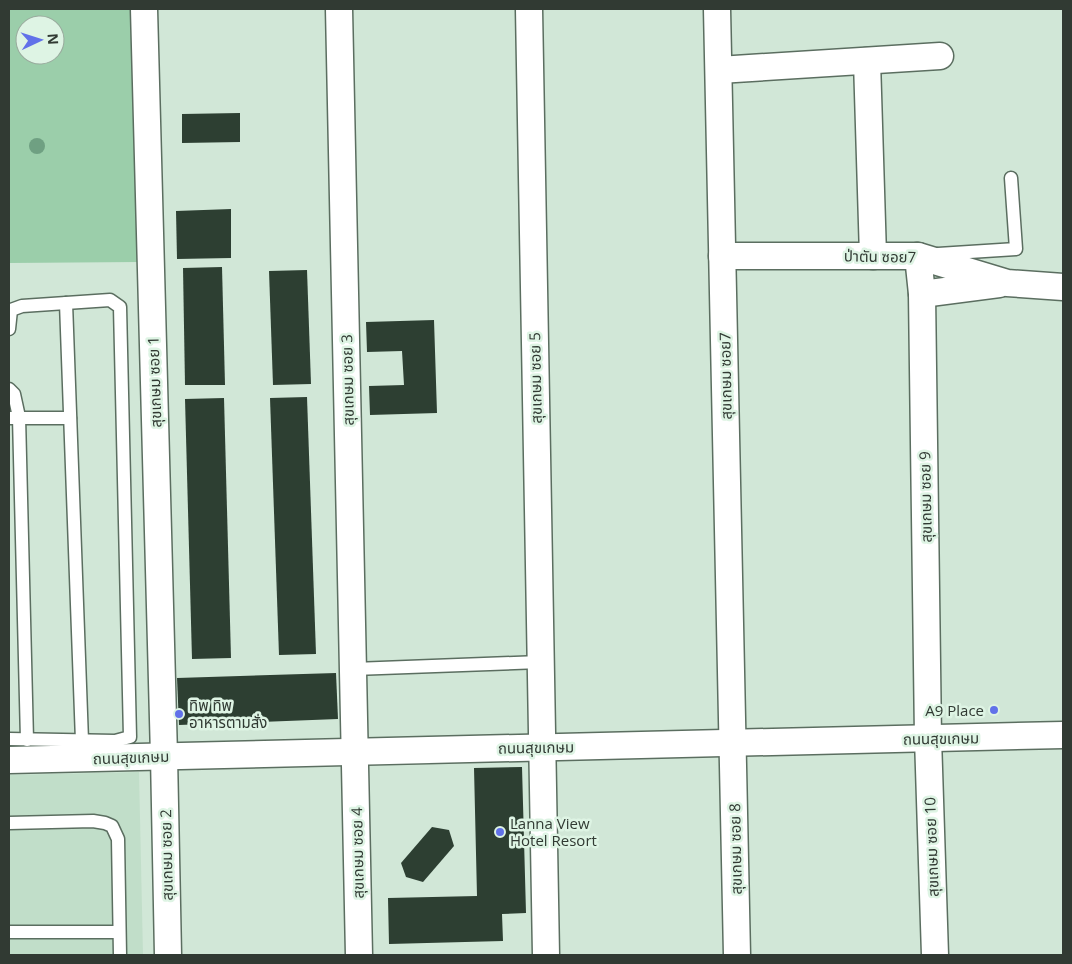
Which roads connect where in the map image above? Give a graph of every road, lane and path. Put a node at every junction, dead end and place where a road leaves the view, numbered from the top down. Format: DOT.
graph roads {
  1 [pos="144,9"];
  2 [pos="339,9"];
  3 [pos="529,9"];
  4 [pos="717,9"];
  5 [pos="940,56"];
  6 [pos="867,61"];
  7 [pos="719,70"];
  8 [pos="1011,178"];
  9 [pos="722,256"];
  10 [pos="873,256"];
  11 [pos="918,256"];
  12 [pos="1007,283"];
  13 [pos="1063,287"];
  14 [pos="922,294"];
  15 [pos="66,303"];
  16 [pos="9,330"];
  17 [pos="9,389"];
  18 [pos="14,417"];
  19 [pos="70,418"];
  20 [pos="540,662"];
  21 [pos="354,669"];
  22 [pos="1063,735"];
  23 [pos="928,738"];
  24 [pos="9,739"];
  25 [pos="27,740"];
  26 [pos="82,741"];
  27 [pos="732,743"];
  28 [pos="542,747"];
  29 [pos="356,751"];
  30 [pos="164,756"];
  31 [pos="9,760"];
  32 [pos="9,823"];
  33 [pos="9,932"];
  34 [pos="119,932"];
  35 [pos="120,955"];
  36 [pos="168,955"];
  37 [pos="359,955"];
  38 [pos="546,955"];
  39 [pos="737,955"];
  40 [pos="935,955"];
  1 -- 30 [label="street, สุขเกษม ซอย 1"];
  2 -- 21 [label="street, สุขเกษม ซอย 3"];
  3 -- 20 [label="street, สุขเกษม ซอย 5"];
  4 -- 7 [label="street, สุขเกษม ซอย7"];
  5 -- 6 [label="street"];
  6 -- 7 [label="street"];
  6 -- 10 [label="street"];
  7 -- 9 [label="street, สุขเกษม ซอย7"];
  8 -- 11 [label="lane"];
  9 -- 10 [label="street, ป่าตัน ซอย7"];
  9 -- 27 [label="street, สุขเกษม ซอย7"];
  10 -- 11 [label="street, ป่าตัน ซอย7"];
  11 -- 12 [label="street, ป่าตัน ซอย7"];
  11 -- 14 [label="street, สุขเกษม ซอย 9"];
  12 -- 13 [label="street, ป่าตัน ซอย7"];
  12 -- 14 [label="street"];
  14 -- 23 [label="street, สุขเกษม ซอย 9"];
  15 -- 16 [label="lane"];
  15 -- 19 [label="lane"];
  15 -- 26 [label="lane"];
  17 -- 18 [label="lane"];
  18 -- 19 [label="lane"];
  18 -- 25 [label="lane"];
  19 -- 26 [label="lane"];
  20 -- 21 [label="lane"];
  20 -- 28 [label="street, สุขเกษม ซอย 5"];
  21 -- 29 [label="street, สุขเกษม ซอย 3"];
  22 -- 23 [label="street, ถนนสุขเกษม"];
  23 -- 27 [label="street, ถนนสุขเกษม"];
  23 -- 40 [label="street, สุขเกษม ซอย 10"];
  24 -- 25 [label="lane"];
  25 -- 26 [label="lane"];
  27 -- 28 [label="street, ถนนสุขเกษม"];
  27 -- 39 [label="street, สุขเกษม ซอย 8"];
  28 -- 29 [label="street, ถนนสุขเกษม"];
  28 -- 38 [label="street, สุขเกษม ซอย 5"];
  29 -- 30 [label="street, ถนนสุขเกษม"];
  29 -- 37 [label="street, สุขเกษม ซอย 4"];
  30 -- 31 [label="street, ถนนสุขเกษม"];
  30 -- 36 [label="street, สุขเกษม ซอย 2"];
  32 -- 34 [label="lane"];
  33 -- 34 [label="lane"];
  34 -- 35 [label="lane"];
}
